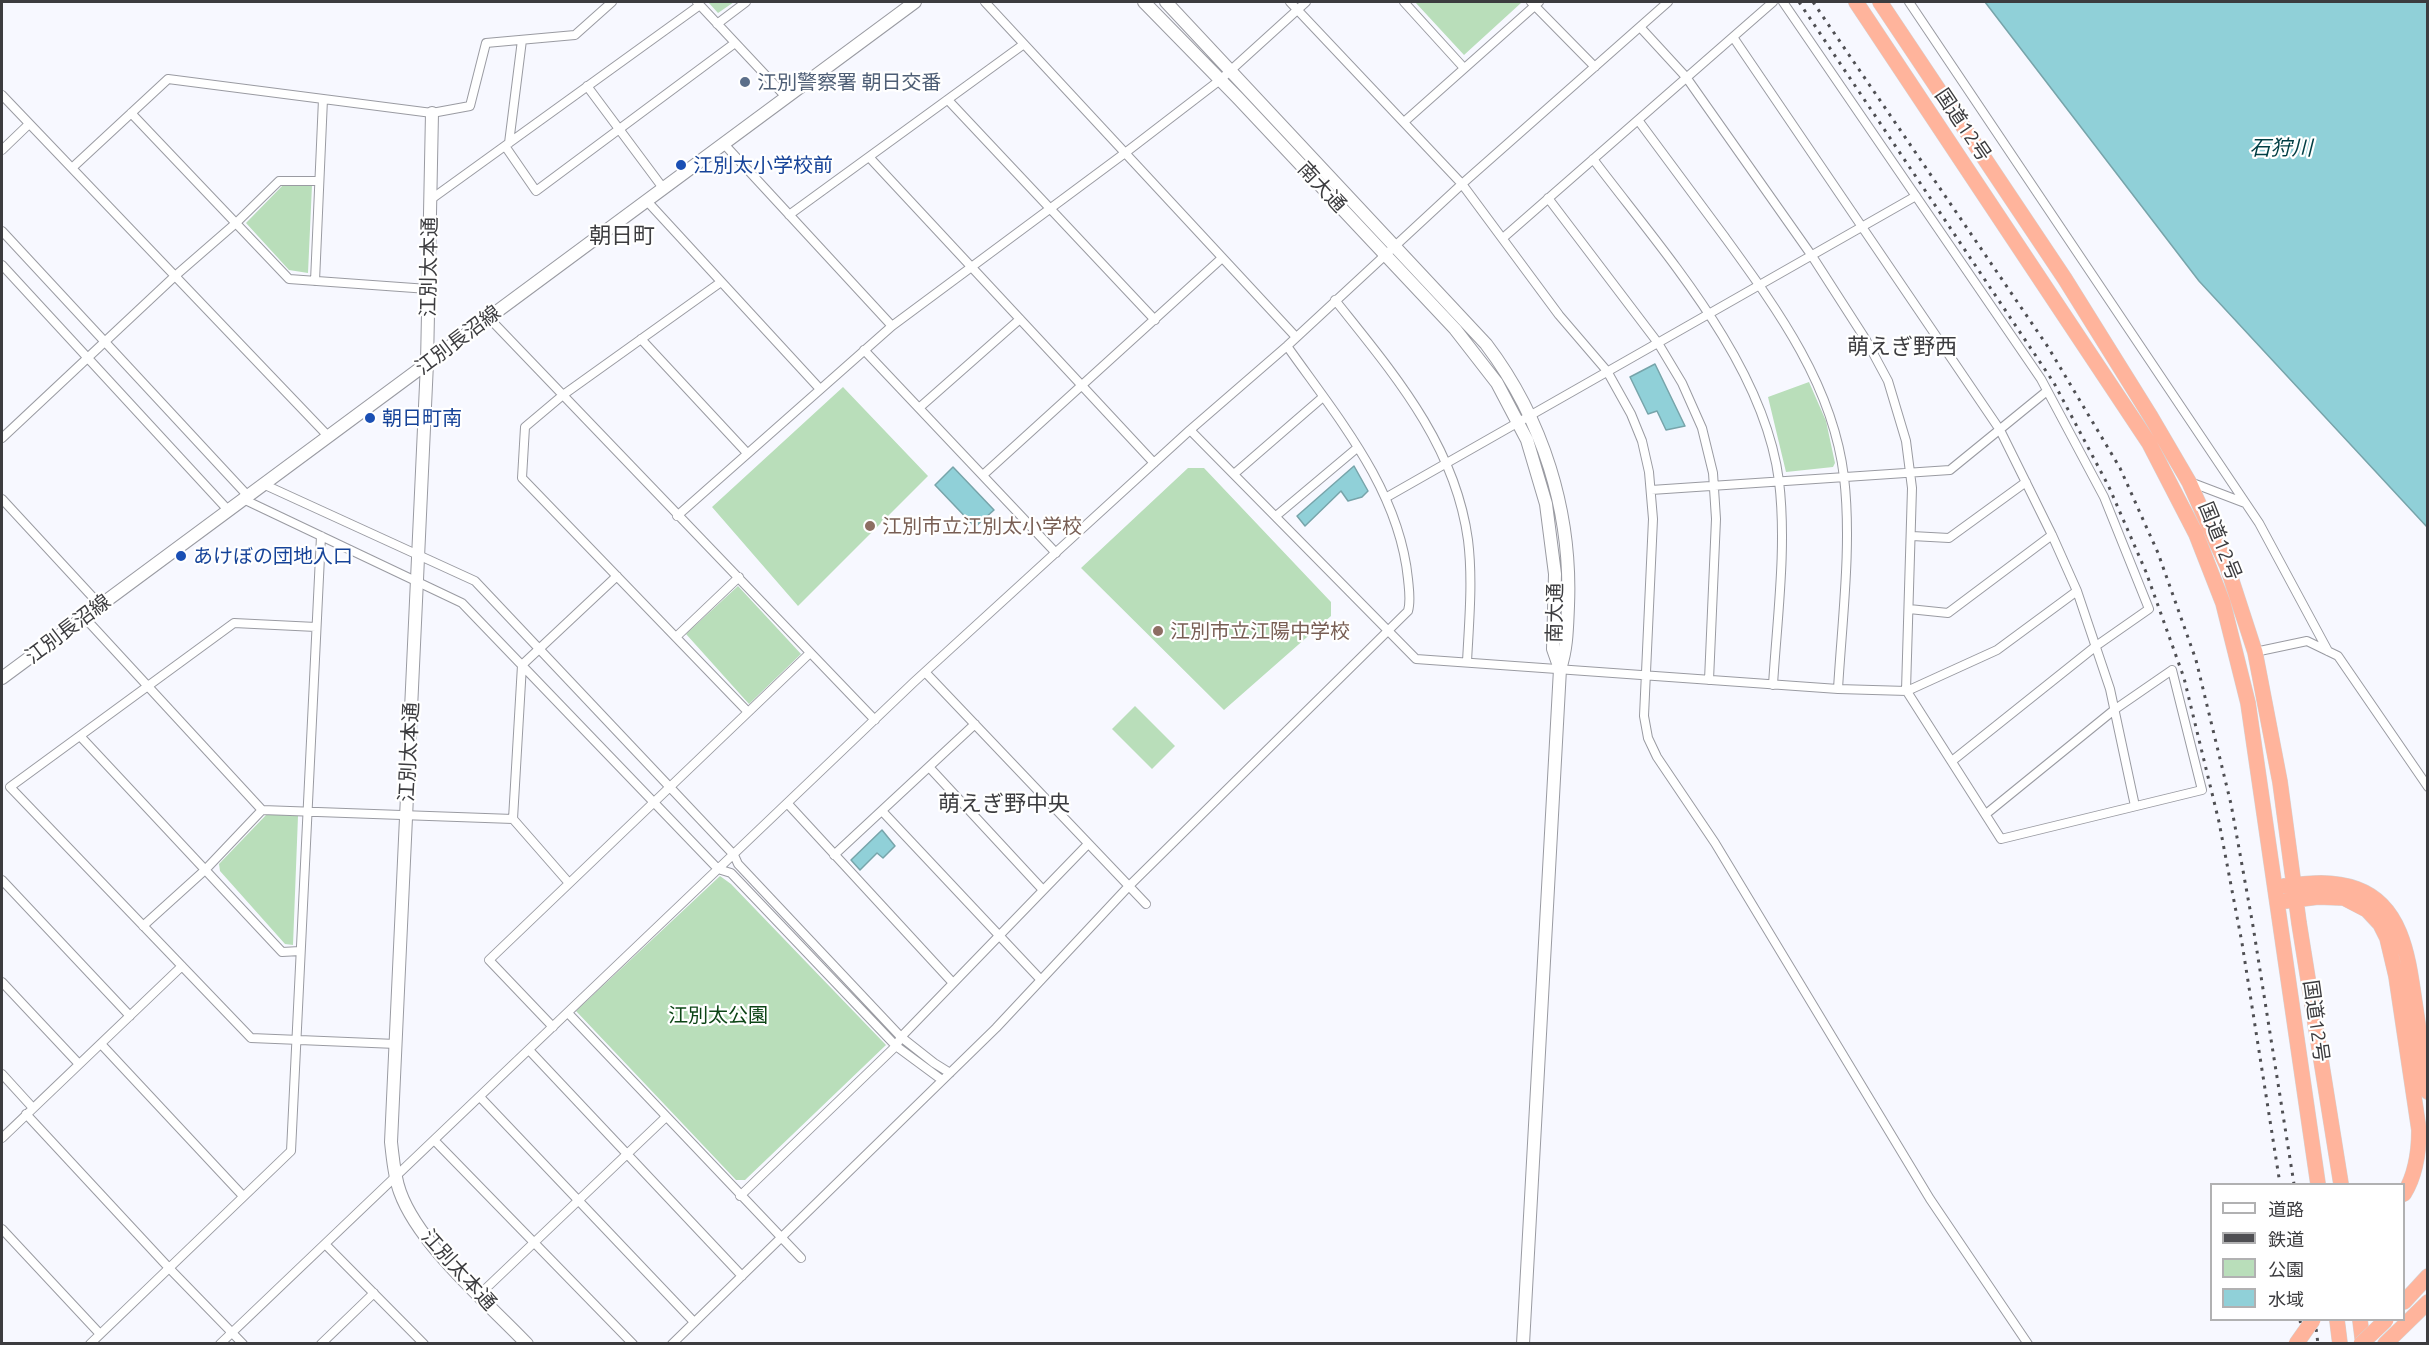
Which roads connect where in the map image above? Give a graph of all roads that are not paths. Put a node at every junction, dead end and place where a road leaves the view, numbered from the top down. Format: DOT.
graph roads {
  1 [pos="612,2"];
  2 [pos="746,2"];
  3 [pos="915,2"];
  4 [pos="985,2"];
  5 [pos="1144,2"];
  6 [pos="1166,2"];
  7 [pos="1290,2"];
  8 [pos="1306,2"];
  9 [pos="1404,2"];
  10 [pos="1668,2"];
  11 [pos="1773,2"];
  12 [pos="1783,2"];
  13 [pos="1856,2"];
  14 [pos="1880,2"];
  15 [pos="1909,2"];
  16 [pos="698,3"];
  17 [pos="1535,3"];
  18 [pos="1297,9"];
  19 [pos="717,24"];
  20 [pos="1640,27"];
  21 [pos="1732,37"];
  22 [pos="522,40"];
  23 [pos="735,43"];
  24 [pos="1024,44"];
  25 [pos="1595,67"];
  26 [pos="1464,68"];
  27 [pos="1231,71"];
  28 [pos="1686,77"];
  29 [pos="1220,80"];
  30 [pos="587,86"];
  31 [pos="2,95"];
  32 [pos="786,97"];
  33 [pos="323,99"];
  34 [pos="948,100"];
  35 [pos="432,112"];
  36 [pos="131,113"];
  37 [pos="1638,120"];
  38 [pos="1404,122"];
  39 [pos="29,124"];
  40 [pos="620,129"];
  41 [pos="723,143"];
  42 [pos="507,145"];
  43 [pos="2,150"];
  44 [pos="1125,153"];
  45 [pos="869,158"];
  46 [pos="1593,159"];
  47 [pos="72,168"];
  48 [pos="319,181"];
  49 [pos="1462,184"];
  50 [pos="663,188"];
  51 [pos="1916,196"];
  52 [pos="1548,198"];
  53 [pos="430,200"];
  54 [pos="646,201"];
  55 [pos="1050,209"];
  56 [pos="789,215"];
  57 [pos="236,223"];
  58 [pos="1863,227"];
  59 [pos="2,231"];
  60 [pos="1503,238"];
  61 [pos="1390,250"];
  62 [pos="1812,256"];
  63 [pos="1222,258"];
  64 [pos="2,265"];
  65 [pos="971,267"];
  66 [pos="175,276"];
  67 [pos="315,281"];
  68 [pos="721,282"];
  69 [pos="1760,285"];
  70 [pos="428,289"];
  71 [pos="1335,300"];
  72 [pos="1709,314"];
  73 [pos="488,317"];
  74 [pos="1020,319"];
  75 [pos="1155,320"];
  76 [pos="892,326"];
  77 [pos="1296,337"];
  78 [pos="641,339"];
  79 [pos="105,342"];
  80 [pos="1658,343"];
  81 [pos="1287,346"];
  82 [pos="864,350"];
  83 [pos="87,358"];
  84 [pos="427,363"];
  85 [pos="1607,372"];
  86 [pos="1081,385"];
  87 [pos="820,389"];
  88 [pos="2048,392"];
  89 [pos="563,395"];
  90 [pos="1323,397"];
  91 [pos="919,408"];
  92 [pos="1529,415"];
  93 [pos="1518,421"];
  94 [pos="1190,430"];
  95 [pos="2000,430"];
  96 [pos="328,436"];
  97 [pos="2,438"];
  98 [pos="1357,448"];
  99 [pos="747,453"];
  100 [pos="1447,462"];
  101 [pos="1154,463"];
  102 [pos="1911,471"];
  103 [pos="1234,474"];
  104 [pos="983,475"];
  105 [pos="1844,476"];
  106 [pos="1779,480"];
  107 [pos="2189,482"];
  108 [pos="2026,483"];
  109 [pos="263,484"];
  110 [pos="1714,485"];
  111 [pos="1651,490"];
  112 [pos="245,497"];
  113 [pos="1387,497"];
  114 [pos="2,499"];
  115 [pos="2246,503"];
  116 [pos="228,510"];
  117 [pos="677,516"];
  118 [pos="1276,516"];
  119 [pos="321,536"];
  120 [pos="1912,536"];
  121 [pos="2052,536"];
  122 [pos="1056,553"];
  123 [pos="418,557"];
  124 [pos="617,576"];
  125 [pos="739,577"];
  126 [pos="417,582"];
  127 [pos="2077,591"];
  128 [pos="99,605"];
  129 [pos="1909,609"];
  130 [pos="84,617"];
  131 [pos="316,627"];
  132 [pos="1389,632"];
  133 [pos="676,637"];
  134 [pos="2096,646"];
  135 [pos="539,649"];
  136 [pos="2328,651"];
  137 [pos="2255,652"];
  138 [pos="810,653"];
  139 [pos="1467,663"];
  140 [pos="522,665"];
  141 [pos="1560,669"];
  142 [pos="925,672"];
  143 [pos="1645,676"];
  144 [pos="2,678"];
  145 [pos="1709,680"];
  146 [pos="1773,685"];
  147 [pos="149,686"];
  148 [pos="1838,689"];
  149 [pos="1907,691"];
  150 [pos="2115,710"];
  151 [pos="748,712"];
  152 [pos="875,720"];
  153 [pos="975,724"];
  154 [pos="80,736"];
  155 [pos="1952,761"];
  156 [pos="929,767"];
  157 [pos="669,787"];
  158 [pos="2427,787"];
  159 [pos="654,802"];
  160 [pos="788,804"];
  161 [pos="2135,806"];
  162 [pos="262,810"];
  163 [pos="307,811"];
  164 [pos="882,811"];
  165 [pos="1986,814"];
  166 [pos="406,816"];
  167 [pos="513,819"];
  168 [pos="1088,844"];
  169 [pos="734,855"];
  170 [pos="834,855"];
  171 [pos="718,869"];
  172 [pos="205,870"];
  173 [pos="2,880"];
  174 [pos="569,883"];
  175 [pos="1128,886"];
  176 [pos="1043,890"];
  177 [pos="2295,893"];
  178 [pos="2276,894"];
  179 [pos="1146,904"];
  180 [pos="143,926"];
  181 [pos="999,935"];
  182 [pos="300,951"];
  183 [pos="182,966"];
  184 [pos="1041,980"];
  185 [pos="2,982"];
  186 [pos="953,983"];
  187 [pos="568,1013"];
  188 [pos="130,1016"];
  189 [pos="553,1027"];
  190 [pos="900,1037"];
  191 [pos="296,1040"];
  192 [pos="101,1044"];
  193 [pos="396,1044"];
  194 [pos="896,1046"];
  195 [pos="529,1050"];
  196 [pos="79,1064"];
  197 [pos="950,1072"];
  198 [pos="2,1074"];
  199 [pos="942,1080"];
  200 [pos="2427,1092"];
  201 [pos="480,1096"];
  202 [pos="30,1111"];
  203 [pos="666,1117"];
  204 [pos="2,1137"];
  205 [pos="434,1140"];
  206 [pos="627,1154"];
  207 [pos="395,1177"];
  208 [pos="2318,1183"];
  209 [pos="2341,1183"];
  210 [pos="2405,1190"];
  211 [pos="243,1196"];
  212 [pos="740,1196"];
  213 [pos="577,1201"];
  214 [pos="2,1229"];
  215 [pos="781,1237"];
  216 [pos="534,1242"];
  217 [pos="325,1244"];
  218 [pos="801,1258"];
  219 [pos="169,1268"];
  220 [pos="742,1276"];
  221 [pos="2427,1276"];
  222 [pos="374,1293"];
  223 [pos="479,1294"];
  224 [pos="2405,1300"];
  225 [pos="2423,1307"];
  226 [pos="2312,1321"];
  227 [pos="2337,1321"];
  228 [pos="2360,1321"];
  229 [pos="2385,1321"];
  230 [pos="694,1322"];
  231 [pos="232,1332"];
  232 [pos="100,1334"];
  233 [pos="327,1342"];
  234 [pos="90,1344"];
  235 [pos="220,1344"];
  236 [pos="243,1344"];
  237 [pos="424,1344"];
  238 [pos="527,1344"];
  239 [pos="633,1344"];
  240 [pos="672,1344"];
  241 [pos="1522,1344"];
  242 [pos="2028,1344"];
  243 [pos="2296,1344"];
  244 [pos="2340,1344"];
  245 [pos="2362,1344"];
  246 [pos="2385,1344"];
  1 -- 22 [label="street"];
  2 -- 19 [label="street"];
  3 -- 32 [label="street, 江別長沼線"];
  4 -- 24 [label="street"];
  5 -- 29 [label="street, 南大通"];
  6 -- 27 [label="street, 南大通"];
  7 -- 18 [label="street"];
  8 -- 18 [label="street"];
  9 -- 26 [label="street"];
  10 -- 20 [label="street"];
  11 -- 21 [label="street"];
  12 -- 51 [label="street"];
  13 -- 178 [label="highway, 国道12号"];
  14 -- 107 [label="highway, 国道12号"];
  15 -- 115 [label="street"];
  16 -- 19 [label="street"];
  16 -- 30 [label="street"];
  17 -- 25 [label="street"];
  17 -- 26 [label="street"];
  18 -- 27 [label="street"];
  18 -- 38 [label="street"];
  19 -- 23 [label="street"];
  20 -- 25 [label="street"];
  20 -- 28 [label="street"];
  21 -- 28 [label="street"];
  21 -- 58 [label="street"];
  22 -- 35 [label="street"];
  22 -- 42 [label="street"];
  23 -- 32 [label="street"];
  23 -- 40 [label="street"];
  24 -- 34 [label="street"];
  24 -- 44 [label="street"];
  25 -- 49 [label="street"];
  26 -- 38 [label="street"];
  27 -- 29 [label="street"];
  27 -- 61 [label="street, 南大通"];
  28 -- 37 [label="street"];
  28 -- 62 [label="street"];
  29 -- 44 [label="street"];
  29 -- 61 [label="street, 南大通"];
  30 -- 40 [label="street"];
  30 -- 42 [label="street"];
  31 -- 39 [label="street"];
  32 -- 41 [label="street, 江別長沼線"];
  33 -- 35 [label="street"];
  33 -- 36 [label="street"];
  33 -- 48 [label="street"];
  34 -- 45 [label="street"];
  34 -- 55 [label="street"];
  35 -- 53 [label="street, 江別太本通"];
  36 -- 47 [label="street"];
  36 -- 57 [label="street"];
  37 -- 46 [label="street"];
  37 -- 69 [label="street"];
  38 -- 49 [label="street"];
  39 -- 43 [label="street"];
  39 -- 47 [label="street"];
  40 -- 42 [label="street"];
  40 -- 50 [label="street"];
  41 -- 50 [label="street, 江別長沼線"];
  41 -- 56 [label="street"];
  42 -- 53 [label="street"];
  44 -- 55 [label="street"];
  44 -- 63 [label="street"];
  45 -- 56 [label="street"];
  45 -- 65 [label="street"];
  46 -- 52 [label="street"];
  46 -- 72 [label="street"];
  47 -- 66 [label="street"];
  48 -- 57 [label="street"];
  48 -- 67 [label="street"];
  49 -- 60 [label="street"];
  49 -- 61 [label="street"];
  50 -- 54 [label="street, 江別長沼線"];
  51 -- 58 [label="street"];
  51 -- 88 [label="street"];
  52 -- 60 [label="street"];
  52 -- 80 [label="street"];
  53 -- 70 [label="street, 江別太本通"];
  54 -- 68 [label="street"];
  54 -- 73 [label="street, 江別長沼線"];
  55 -- 65 [label="street"];
  55 -- 75 [label="street"];
  56 -- 76 [label="street"];
  57 -- 66 [label="street"];
  57 -- 67 [label="street"];
  58 -- 62 [label="street"];
  58 -- 95 [label="street"];
  59 -- 79 [label="street"];
  60 -- 85 [label="street"];
  61 -- 71 [label="street"];
  61 -- 92 [label="street, 南大通"];
  61 -- 93 [label="street, 南大通"];
  62 -- 69 [label="street"];
  62 -- 102 [label="street"];
  63 -- 75 [label="street"];
  63 -- 77 [label="street"];
  64 -- 83 [label="street"];
  65 -- 74 [label="street"];
  65 -- 76 [label="street"];
  66 -- 79 [label="street"];
  66 -- 96 [label="street"];
  67 -- 70 [label="street"];
  68 -- 78 [label="street"];
  68 -- 87 [label="street"];
  69 -- 72 [label="street"];
  69 -- 105 [label="street"];
  70 -- 84 [label="street, 江別太本通"];
  71 -- 77 [label="street"];
  71 -- 100 [label="street"];
  72 -- 80 [label="street"];
  72 -- 106 [label="street"];
  73 -- 84 [label="street, 江別長沼線"];
  73 -- 89 [label="street"];
  74 -- 86 [label="street"];
  74 -- 91 [label="street"];
  75 -- 86 [label="street"];
  76 -- 82 [label="street"];
  77 -- 81 [label="street"];
  78 -- 89 [label="street"];
  78 -- 99 [label="street"];
  79 -- 83 [label="street"];
  79 -- 112 [label="street"];
  80 -- 85 [label="street"];
  80 -- 110 [label="street"];
  81 -- 90 [label="street"];
  81 -- 94 [label="street"];
  82 -- 87 [label="street"];
  82 -- 91 [label="street"];
  83 -- 97 [label="street"];
  83 -- 116 [label="street"];
  84 -- 96 [label="street, 江別長沼線"];
  84 -- 123 [label="street, 江別太本通"];
  85 -- 92 [label="street"];
  85 -- 111 [label="street"];
  86 -- 101 [label="street"];
  86 -- 104 [label="street"];
  87 -- 99 [label="street"];
  88 -- 95 [label="street"];
  88 -- 134 [label="street"];
  89 -- 117 [label="street"];
  89 -- 124 [label="street"];
  90 -- 98 [label="street"];
  90 -- 103 [label="street"];
  91 -- 104 [label="street"];
  92 -- 93 [label="street"];
  92 -- 141 [label="street, 南大通"];
  93 -- 100 [label="street"];
  93 -- 141 [label="street, 南大通"];
  94 -- 101 [label="street"];
  94 -- 103 [label="street"];
  95 -- 102 [label="street"];
  95 -- 108 [label="street"];
  96 -- 109 [label="street, 江別長沼線"];
  98 -- 113 [label="street"];
  98 -- 118 [label="street"];
  99 -- 117 [label="street"];
  100 -- 113 [label="street"];
  100 -- 139 [label="street"];
  101 -- 122 [label="street"];
  102 -- 105 [label="street"];
  102 -- 120 [label="street"];
  103 -- 118 [label="street"];
  104 -- 122 [label="street"];
  105 -- 106 [label="street"];
  105 -- 148 [label="street"];
  106 -- 110 [label="street"];
  106 -- 146 [label="street"];
  107 -- 115 [label="street"];
  107 -- 137 [label="highway, 国道12号"];
  108 -- 120 [label="street"];
  108 -- 121 [label="street"];
  109 -- 112 [label="street, 江別長沼線"];
  109 -- 123 [label="street"];
  110 -- 111 [label="street"];
  110 -- 145 [label="street"];
  111 -- 143 [label="street"];
  112 -- 116 [label="street, 江別長沼線"];
  112 -- 119 [label="street"];
  113 -- 132 [label="street"];
  114 -- 128 [label="street"];
  115 -- 136 [label="street"];
  116 -- 128 [label="street, 江別長沼線"];
  117 -- 125 [label="street"];
  118 -- 132 [label="street"];
  119 -- 126 [label="street"];
  119 -- 131 [label="street"];
  120 -- 129 [label="street"];
  121 -- 127 [label="street"];
  121 -- 129 [label="street"];
  122 -- 142 [label="street"];
  123 -- 126 [label="street, 江別太本通"];
  123 -- 135 [label="street"];
  124 -- 133 [label="street"];
  124 -- 135 [label="street"];
  125 -- 133 [label="street"];
  125 -- 138 [label="street"];
  126 -- 140 [label="street"];
  126 -- 166 [label="street, 江別太本通"];
  127 -- 134 [label="street"];
  127 -- 149 [label="street"];
  128 -- 130 [label="street, 江別長沼線"];
  129 -- 149 [label="street"];
  130 -- 144 [label="street, 江別長沼線"];
  130 -- 147 [label="street"];
  131 -- 147 [label="street"];
  131 -- 163 [label="street"];
  132 -- 139 [label="street"];
  132 -- 175 [label="street"];
  133 -- 151 [label="street"];
  134 -- 150 [label="street"];
  134 -- 155 [label="street"];
  135 -- 140 [label="street"];
  135 -- 157 [label="street"];
  136 -- 137 [label="street"];
  136 -- 158 [label="street"];
  137 -- 177 [label="highway, 国道12号"];
  138 -- 151 [label="street"];
  138 -- 152 [label="street"];
  139 -- 141 [label="street"];
  140 -- 159 [label="street"];
  140 -- 167 [label="street"];
  141 -- 143 [label="street"];
  141 -- 241 [label="street"];
  142 -- 152 [label="street"];
  142 -- 153 [label="street"];
  143 -- 145 [label="street"];
  143 -- 242 [label="street"];
  145 -- 146 [label="street"];
  146 -- 148 [label="street"];
  147 -- 154 [label="street"];
  147 -- 162 [label="street"];
  148 -- 149 [label="street"];
  149 -- 155 [label="street"];
  150 -- 161 [label="street"];
  150 -- 161 [label="street"];
  150 -- 165 [label="street"];
  151 -- 157 [label="street"];
  152 -- 160 [label="street"];
  153 -- 156 [label="street"];
  153 -- 168 [label="street"];
  154 -- 172 [label="street"];
  154 -- 180 [label="street"];
  155 -- 165 [label="street"];
  156 -- 164 [label="street"];
  156 -- 176 [label="street"];
  157 -- 159 [label="street"];
  157 -- 169 [label="street"];
  159 -- 171 [label="street"];
  159 -- 174 [label="street"];
  160 -- 169 [label="street"];
  160 -- 170 [label="street"];
  161 -- 165 [label="street"];
  162 -- 163 [label="street"];
  162 -- 172 [label="street"];
  163 -- 166 [label="street"];
  163 -- 182 [label="street"];
  164 -- 170 [label="street"];
  164 -- 181 [label="street"];
  166 -- 167 [label="street"];
  166 -- 193 [label="street, 江別太本通"];
  167 -- 174 [label="street"];
  168 -- 175 [label="street"];
  168 -- 176 [label="street"];
  169 -- 171 [label="street"];
  169 -- 190 [label="street"];
  170 -- 186 [label="street"];
  171 -- 187 [label="street"];
  171 -- 194 [label="street"];
  172 -- 180 [label="street"];
  172 -- 182 [label="street"];
  173 -- 188 [label="street"];
  174 -- 189 [label="street"];
  175 -- 179 [label="street"];
  175 -- 184 [label="street"];
  176 -- 181 [label="street"];
  177 -- 178 [label="highway"];
  177 -- 200 [label="highway"];
  177 -- 209 [label="highway, 国道12号"];
  177 -- 210 [label="highway"];
  178 -- 208 [label="highway, 国道12号"];
  180 -- 183 [label="street"];
  181 -- 184 [label="street"];
  181 -- 186 [label="street"];
  182 -- 191 [label="street"];
  183 -- 188 [label="street"];
  183 -- 191 [label="street"];
  184 -- 197 [label="street"];
  185 -- 196 [label="street"];
  186 -- 190 [label="street"];
  187 -- 189 [label="street"];
  187 -- 203 [label="street"];
  188 -- 192 [label="street"];
  189 -- 195 [label="street"];
  190 -- 194 [label="street"];
  190 -- 197 [label="street"];
  191 -- 193 [label="street"];
  191 -- 211 [label="street"];
  192 -- 196 [label="street"];
  192 -- 211 [label="street"];
  193 -- 207 [label="street, 江別太本通"];
  194 -- 199 [label="street"];
  194 -- 212 [label="street"];
  195 -- 201 [label="street"];
  195 -- 206 [label="street"];
  196 -- 202 [label="street"];
  197 -- 199 [label="street"];
  198 -- 202 [label="street"];
  199 -- 215 [label="street"];
  201 -- 205 [label="street"];
  201 -- 213 [label="street"];
  202 -- 204 [label="street"];
  202 -- 219 [label="street"];
  203 -- 206 [label="street"];
  203 -- 212 [label="street"];
  205 -- 207 [label="street"];
  205 -- 216 [label="street"];
  206 -- 213 [label="street"];
  206 -- 220 [label="street"];
  207 -- 217 [label="street"];
  207 -- 223 [label="street, 江別太本通"];
  211 -- 219 [label="street"];
  212 -- 215 [label="street"];
  213 -- 216 [label="street"];
  213 -- 230 [label="street"];
  214 -- 232 [label="street"];
  215 -- 218 [label="street"];
  215 -- 220 [label="street"];
  216 -- 223 [label="street"];
  216 -- 239 [label="street"];
  217 -- 222 [label="street"];
  217 -- 231 [label="street"];
  219 -- 231 [label="street"];
  219 -- 232 [label="street"];
  220 -- 230 [label="street"];
  221 -- 224 [label="highway"];
  222 -- 233 [label="street"];
  222 -- 237 [label="street"];
  223 -- 238 [label="street, 江別太本通"];
  225 -- 246 [label="highway"];
  226 -- 243 [label="highway, bridge"];
  227 -- 244 [label="highway"];
  228 -- 245 [label="highway"];
  229 -- 245 [label="highway, bridge"];
  230 -- 240 [label="street"];
  231 -- 235 [label="street"];
  231 -- 236 [label="street"];
  232 -- 234 [label="street"];
}
